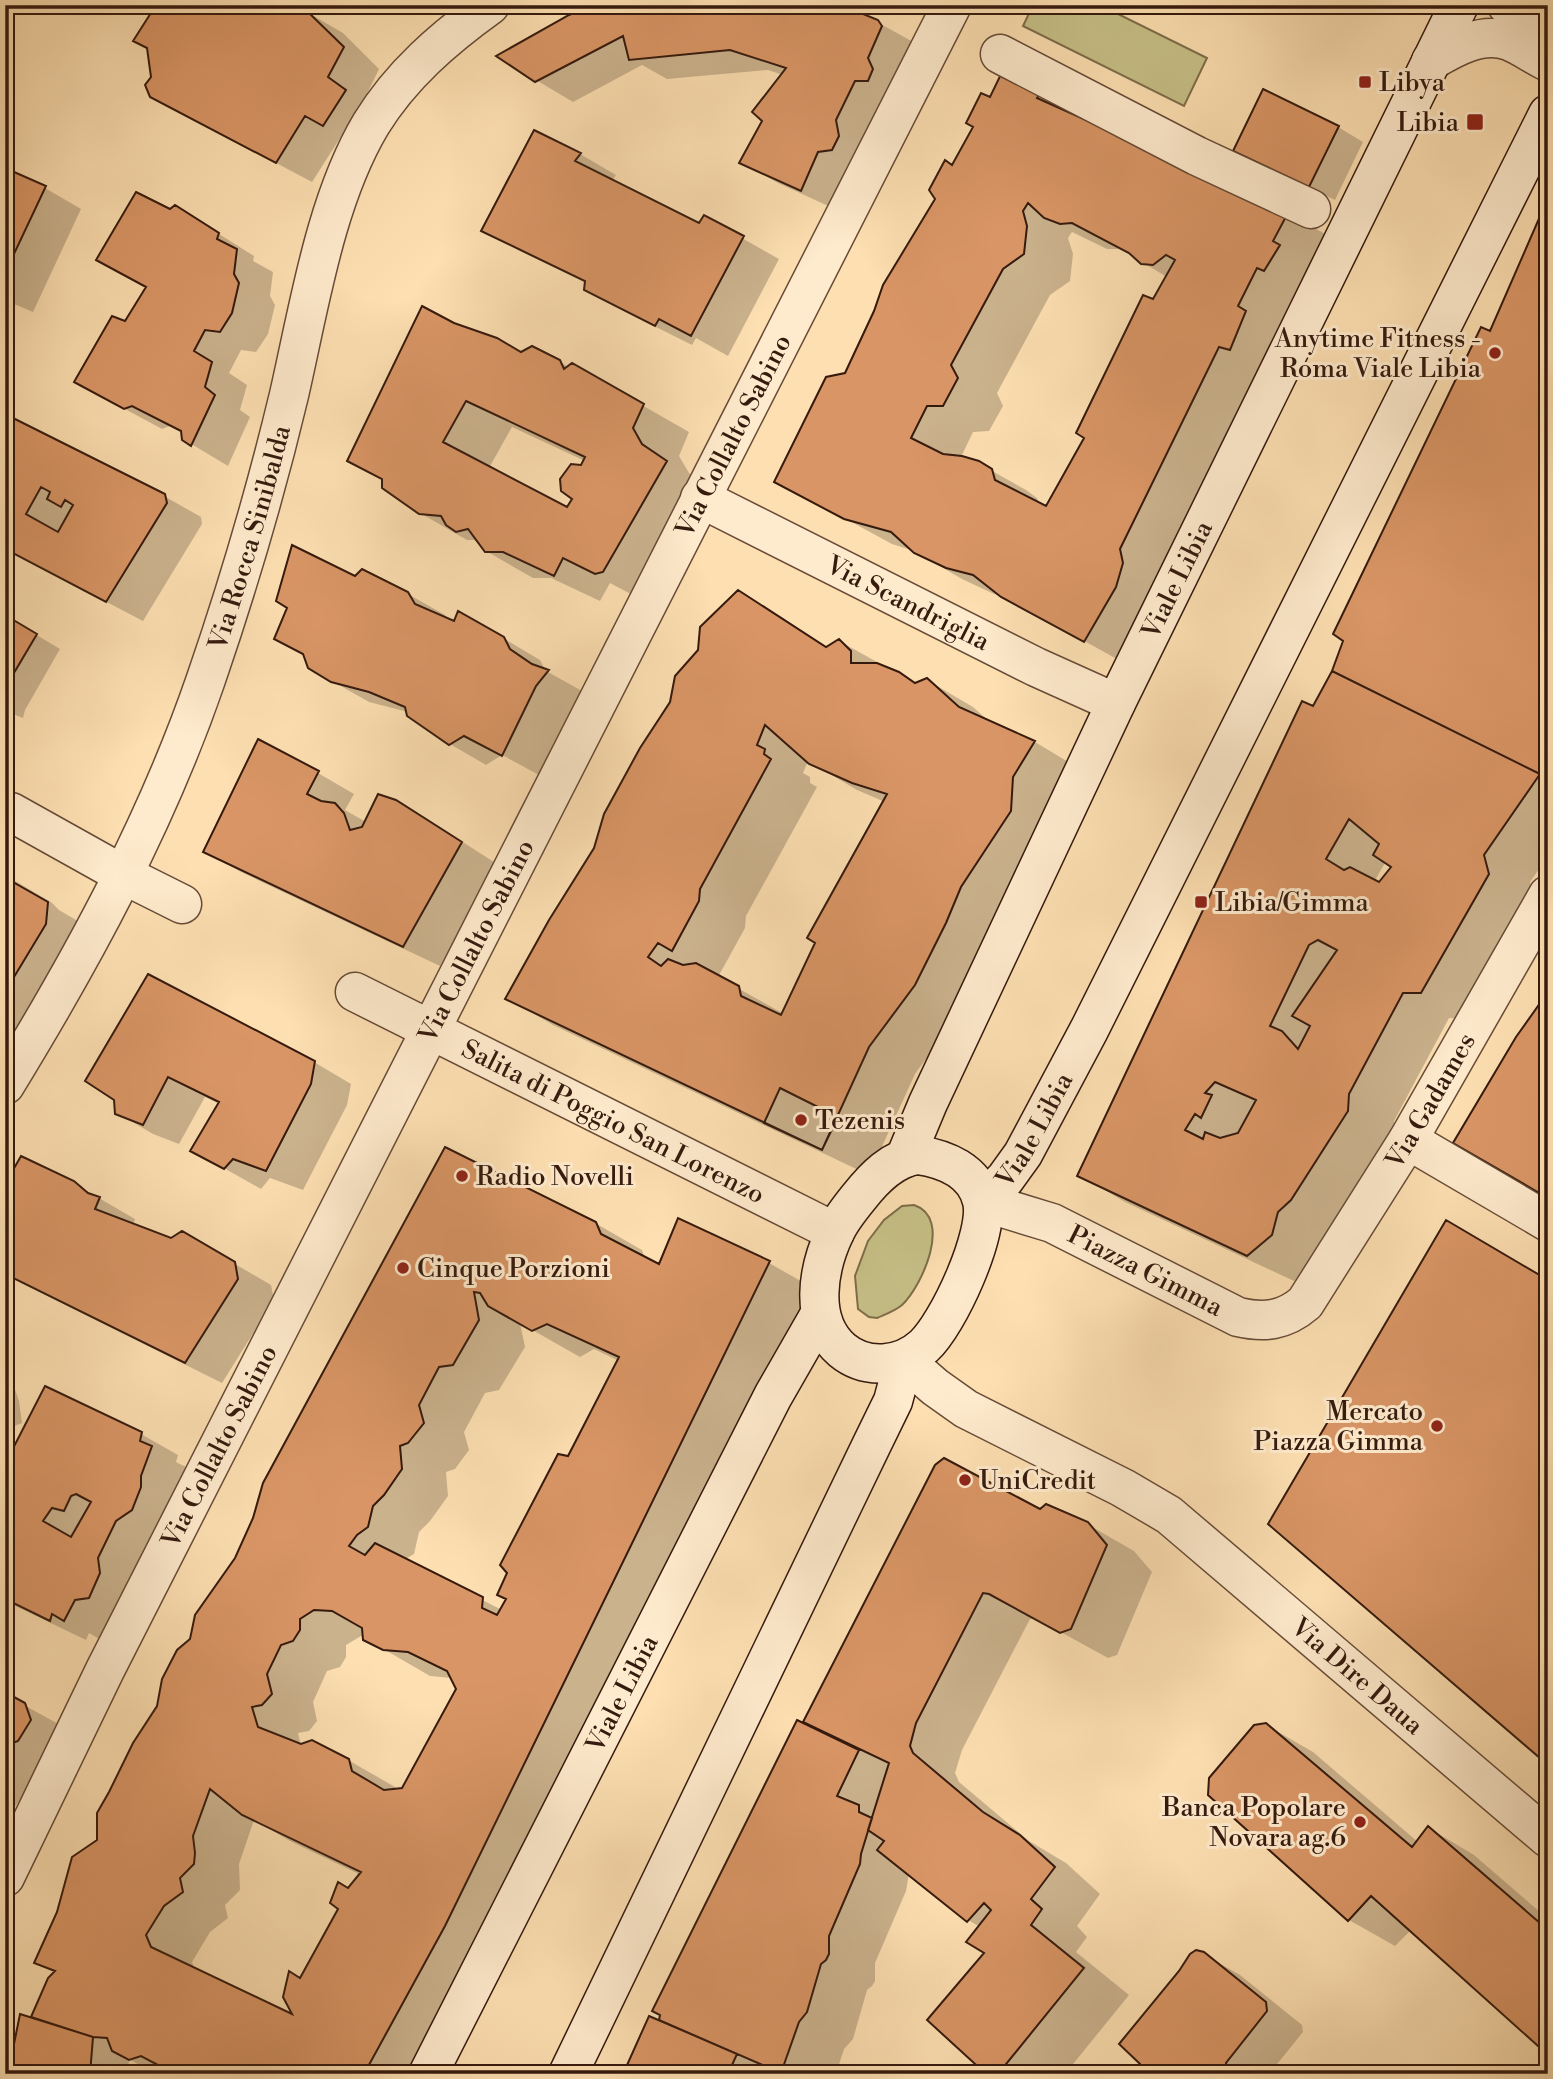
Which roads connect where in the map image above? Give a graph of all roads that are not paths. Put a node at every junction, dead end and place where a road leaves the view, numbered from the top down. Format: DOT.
graph roads {
  1 [pos="490,5"];
  2 [pos="952,5"];
  3 [pos="1459,5"];
  4 [pos="1507,5"];
  5 [pos="1548,21"];
  6 [pos="1000,54"];
  7 [pos="1432,61"];
  8 [pos="1548,62"];
  9 [pos="1548,114"];
  10 [pos="1311,209"];
  11 [pos="700,498"];
  12 [pos="1116,703"];
  13 [pos="11,812"];
  14 [pos="122,874"];
  15 [pos="182,904"];
  16 [pos="1544,910"];
  17 [pos="355,992"];
  18 [pos="430,1029"];
  19 [pos="5,1085"];
  20 [pos="1408,1140"];
  21 [pos="905,1158"];
  22 [pos="983,1202"];
  23 [pos="1548,1222"];
  24 [pos="835,1232"];
  25 [pos="1305,1303"];
  26 [pos="820,1314"];
  27 [pos="904,1360"];
  28 [pos="1548,1838"];
  29 [pos="5,1877"];
  30 [pos="428,2074"];
  31 [pos="568,2074"];
  1 -- 14 [label="street, Via Rocca Sinibalda"];
  2 -- 11 [label="street, Via Collalto Sabino"];
  3 -- 7 [label="street, Viale Libia"];
  4 -- 5 [label="street"];
  6 -- 10 [label="street"];
  7 -- 8 [label="street"];
  7 -- 12 [label="street, Viale Libia"];
  9 -- 22 [label="street, Viale Libia"];
  11 -- 12 [label="street, Via Scandriglia"];
  11 -- 18 [label="street, Via Collalto Sabino"];
  12 -- 21 [label="street, Viale Libia"];
  13 -- 14 [label="street"];
  14 -- 15 [label="street"];
  14 -- 19 [label="street, Via Rocca Sinibalda"];
  16 -- 20 [label="street, Via Gadames"];
  17 -- 18 [label="street, Salita di Poggio San Lorenzo"];
  18 -- 24 [label="street, Salita di Poggio San Lorenzo"];
  18 -- 29 [label="street, Via Collalto Sabino"];
  20 -- 23 [label="street"];
  20 -- 25 [label="street, Via Gadames"];
  21 -- 22 [label="street"];
  21 -- 24 [label="street"];
  22 -- 25 [label="street, Piazza Gimma"];
  22 -- 27 [label="street"];
  24 -- 26 [label="street"];
  26 -- 27 [label="street"];
  26 -- 30 [label="street, Viale Libia"];
  27 -- 28 [label="street, Via Dire Daua"];
  27 -- 31 [label="street"];
}
